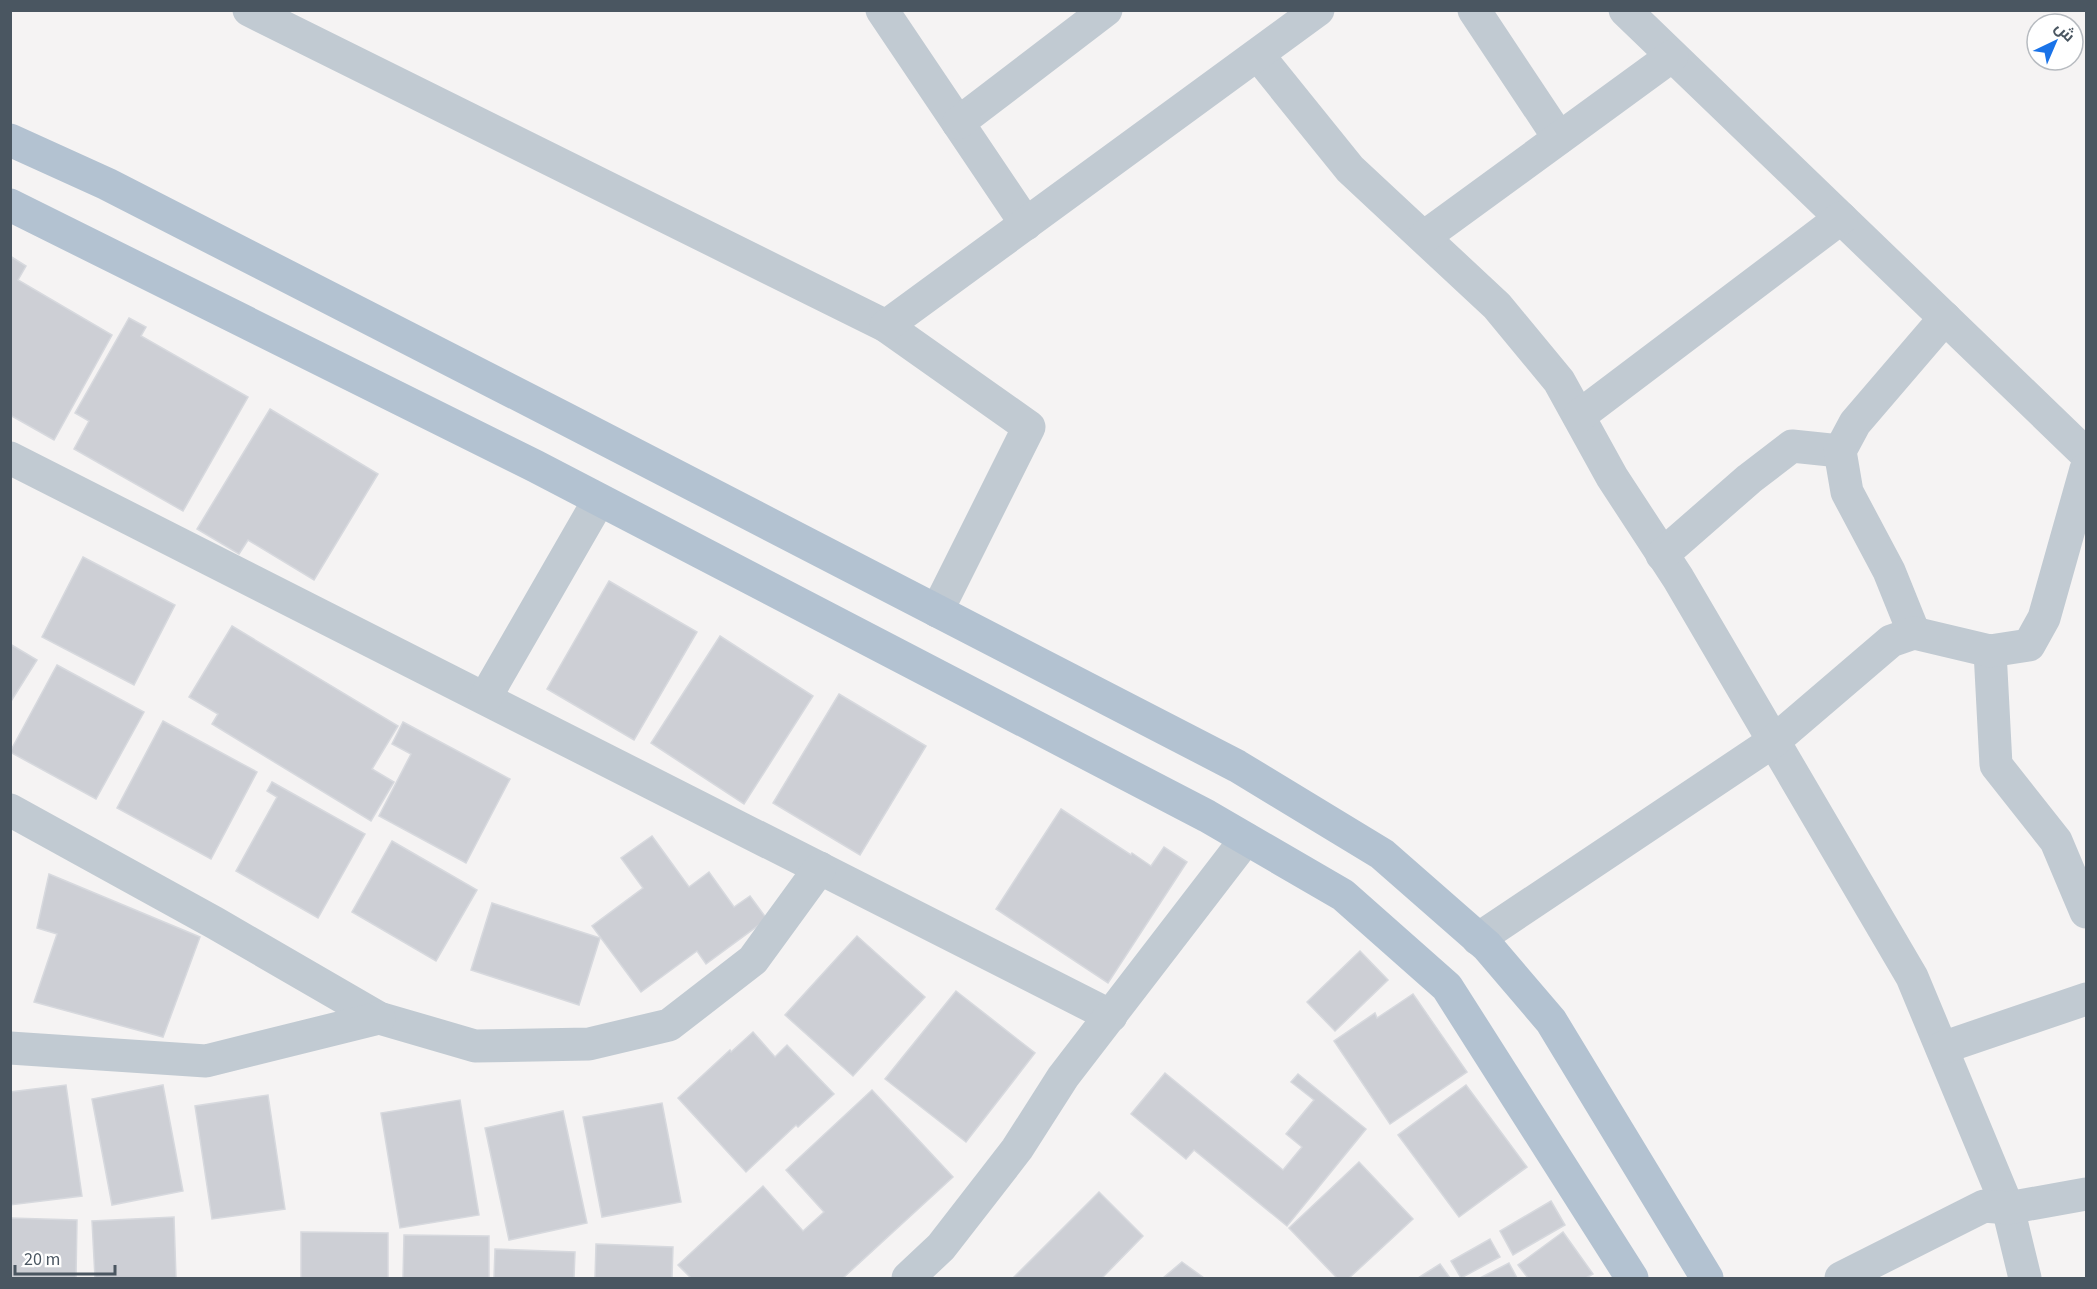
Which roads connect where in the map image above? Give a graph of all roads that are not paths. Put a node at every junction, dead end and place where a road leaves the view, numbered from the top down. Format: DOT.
graph roads {
  1 [pos="249,10"];
  2 [pos="882,10"];
  3 [pos="1106,10"];
  4 [pos="1318,10"];
  5 [pos="1474,10"];
  6 [pos="1625,10"];
  7 [pos="1258,55"];
  8 [pos="1672,56"];
  9 [pos="958,123"];
  10 [pos="1558,138"];
  11 [pos="10,140"];
  12 [pos="10,205"];
  13 [pos="1841,218"];
  14 [pos="1026,224"];
  15 [pos="1424,237"];
  16 [pos="1945,318"];
  17 [pos="886,326"];
  18 [pos="1579,416"];
  19 [pos="1840,451"];
  20 [pos="2086,454"];
  21 [pos="10,458"];
  22 [pos="2086,469"];
  23 [pos="599,500"];
  24 [pos="1662,555"];
  25 [pos="937,611"];
  26 [pos="1914,633"];
  27 [pos="1990,651"];
  28 [pos="485,698"];
  29 [pos="1774,741"];
  30 [pos="10,810"];
  31 [pos="1246,838"];
  32 [pos="820,868"];
  33 [pos="2086,912"];
  34 [pos="1478,939"];
  35 [pos="2086,999"];
  36 [pos="1111,1016"];
  37 [pos="379,1017"];
  38 [pos="10,1048"];
  39 [pos="1942,1048"];
  40 [pos="2086,1194"];
  41 [pos="2007,1208"];
  42 [pos="908,1278"];
  43 [pos="1632,1278"];
  44 [pos="1707,1278"];
  45 [pos="1842,1278"];
  46 [pos="2025,1278"];
  1 -- 17 [label="street"];
  2 -- 9 [label="street"];
  3 -- 9 [label="street"];
  4 -- 7 [label="street"];
  5 -- 10 [label="street"];
  6 -- 8 [label="street"];
  7 -- 14 [label="street"];
  7 -- 15 [label="street"];
  8 -- 10 [label="street"];
  8 -- 13 [label="street"];
  9 -- 14 [label="street"];
  10 -- 15 [label="street"];
  11 -- 25 [label="main road"];
  12 -- 23 [label="main road"];
  13 -- 16 [label="street"];
  13 -- 18 [label="street"];
  14 -- 17 [label="street"];
  15 -- 18 [label="street"];
  16 -- 19 [label="street"];
  16 -- 20 [label="street"];
  17 -- 25 [label="street"];
  18 -- 24 [label="street"];
  19 -- 24 [label="street"];
  19 -- 26 [label="street"];
  21 -- 28 [label="street"];
  22 -- 27 [label="street"];
  23 -- 28 [label="street"];
  23 -- 31 [label="main road"];
  24 -- 29 [label="street"];
  25 -- 34 [label="main road"];
  26 -- 27 [label="street"];
  26 -- 29 [label="street"];
  27 -- 33 [label="street"];
  28 -- 32 [label="street"];
  29 -- 34 [label="street"];
  29 -- 39 [label="street"];
  30 -- 37 [label="street"];
  31 -- 36 [label="street"];
  31 -- 43 [label="main road"];
  32 -- 36 [label="street"];
  32 -- 37 [label="street"];
  34 -- 44 [label="main road"];
  35 -- 39 [label="street"];
  36 -- 42 [label="street"];
  37 -- 38 [label="street"];
  39 -- 41 [label="street"];
  40 -- 41 [label="street"];
  41 -- 45 [label="street"];
  41 -- 46 [label="street"];
}
